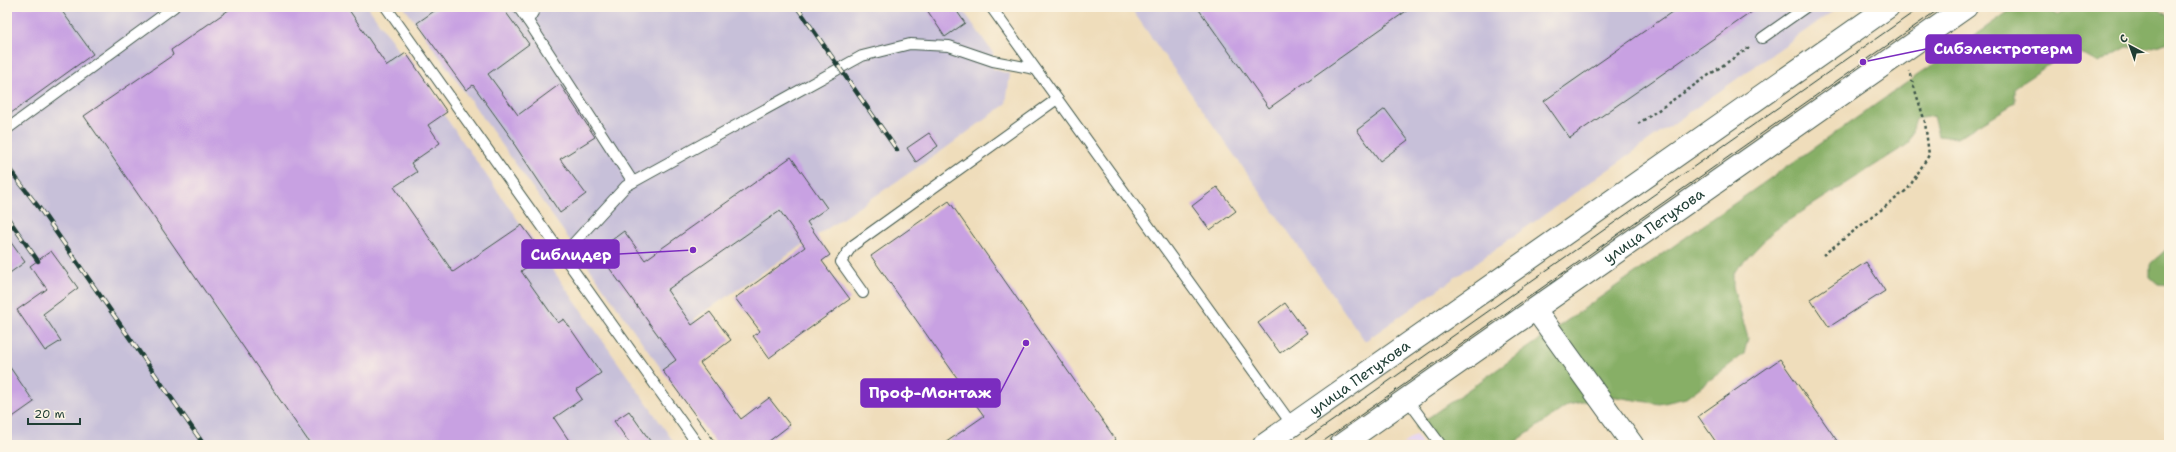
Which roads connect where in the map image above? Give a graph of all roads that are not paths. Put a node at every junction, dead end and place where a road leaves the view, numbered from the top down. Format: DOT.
graph roads {
  1 [pos="174,7"];
  2 [pos="386,7"];
  3 [pos="518,7"];
  4 [pos="536,7"];
  5 [pos="991,7"];
  6 [pos="1806,7"];
  7 [pos="1888,7"];
  8 [pos="1966,7"];
  9 [pos="528,21"];
  10 [pos="1762,38"];
  11 [pos="1034,69"];
  12 [pos="1057,99"];
  13 [pos="7,129"];
  14 [pos="633,182"];
  15 [pos="564,257"];
  16 [pos="863,293"];
  17 [pos="1535,309"];
  18 [pos="1407,399"];
  19 [pos="1293,426"];
  20 [pos="698,445"];
  21 [pos="1264,445"];
  22 [pos="1341,445"];
  23 [pos="1441,445"];
  24 [pos="1633,445"];
  1 -- 13 [label="lane"];
  2 -- 15 [label="lane"];
  3 -- 9 [label="lane"];
  4 -- 9 [label="lane"];
  5 -- 11 [label="lane"];
  6 -- 10 [label="lane"];
  7 -- 19 [label="highway, улица Петухова"];
  8 -- 17 [label="highway, улица Петухова"];
  9 -- 14 [label="lane"];
  11 -- 12 [label="lane"];
  11 -- 14 [label="lane"];
  12 -- 16 [label="lane"];
  12 -- 19 [label="lane"];
  14 -- 15 [label="lane"];
  15 -- 20 [label="lane"];
  17 -- 18 [label="highway, улица Петухова"];
  17 -- 24 [label="street"];
  18 -- 22 [label="highway, улица Петухова"];
  18 -- 23 [label="lane"];
  19 -- 21 [label="highway, улица Петухова"];
}
